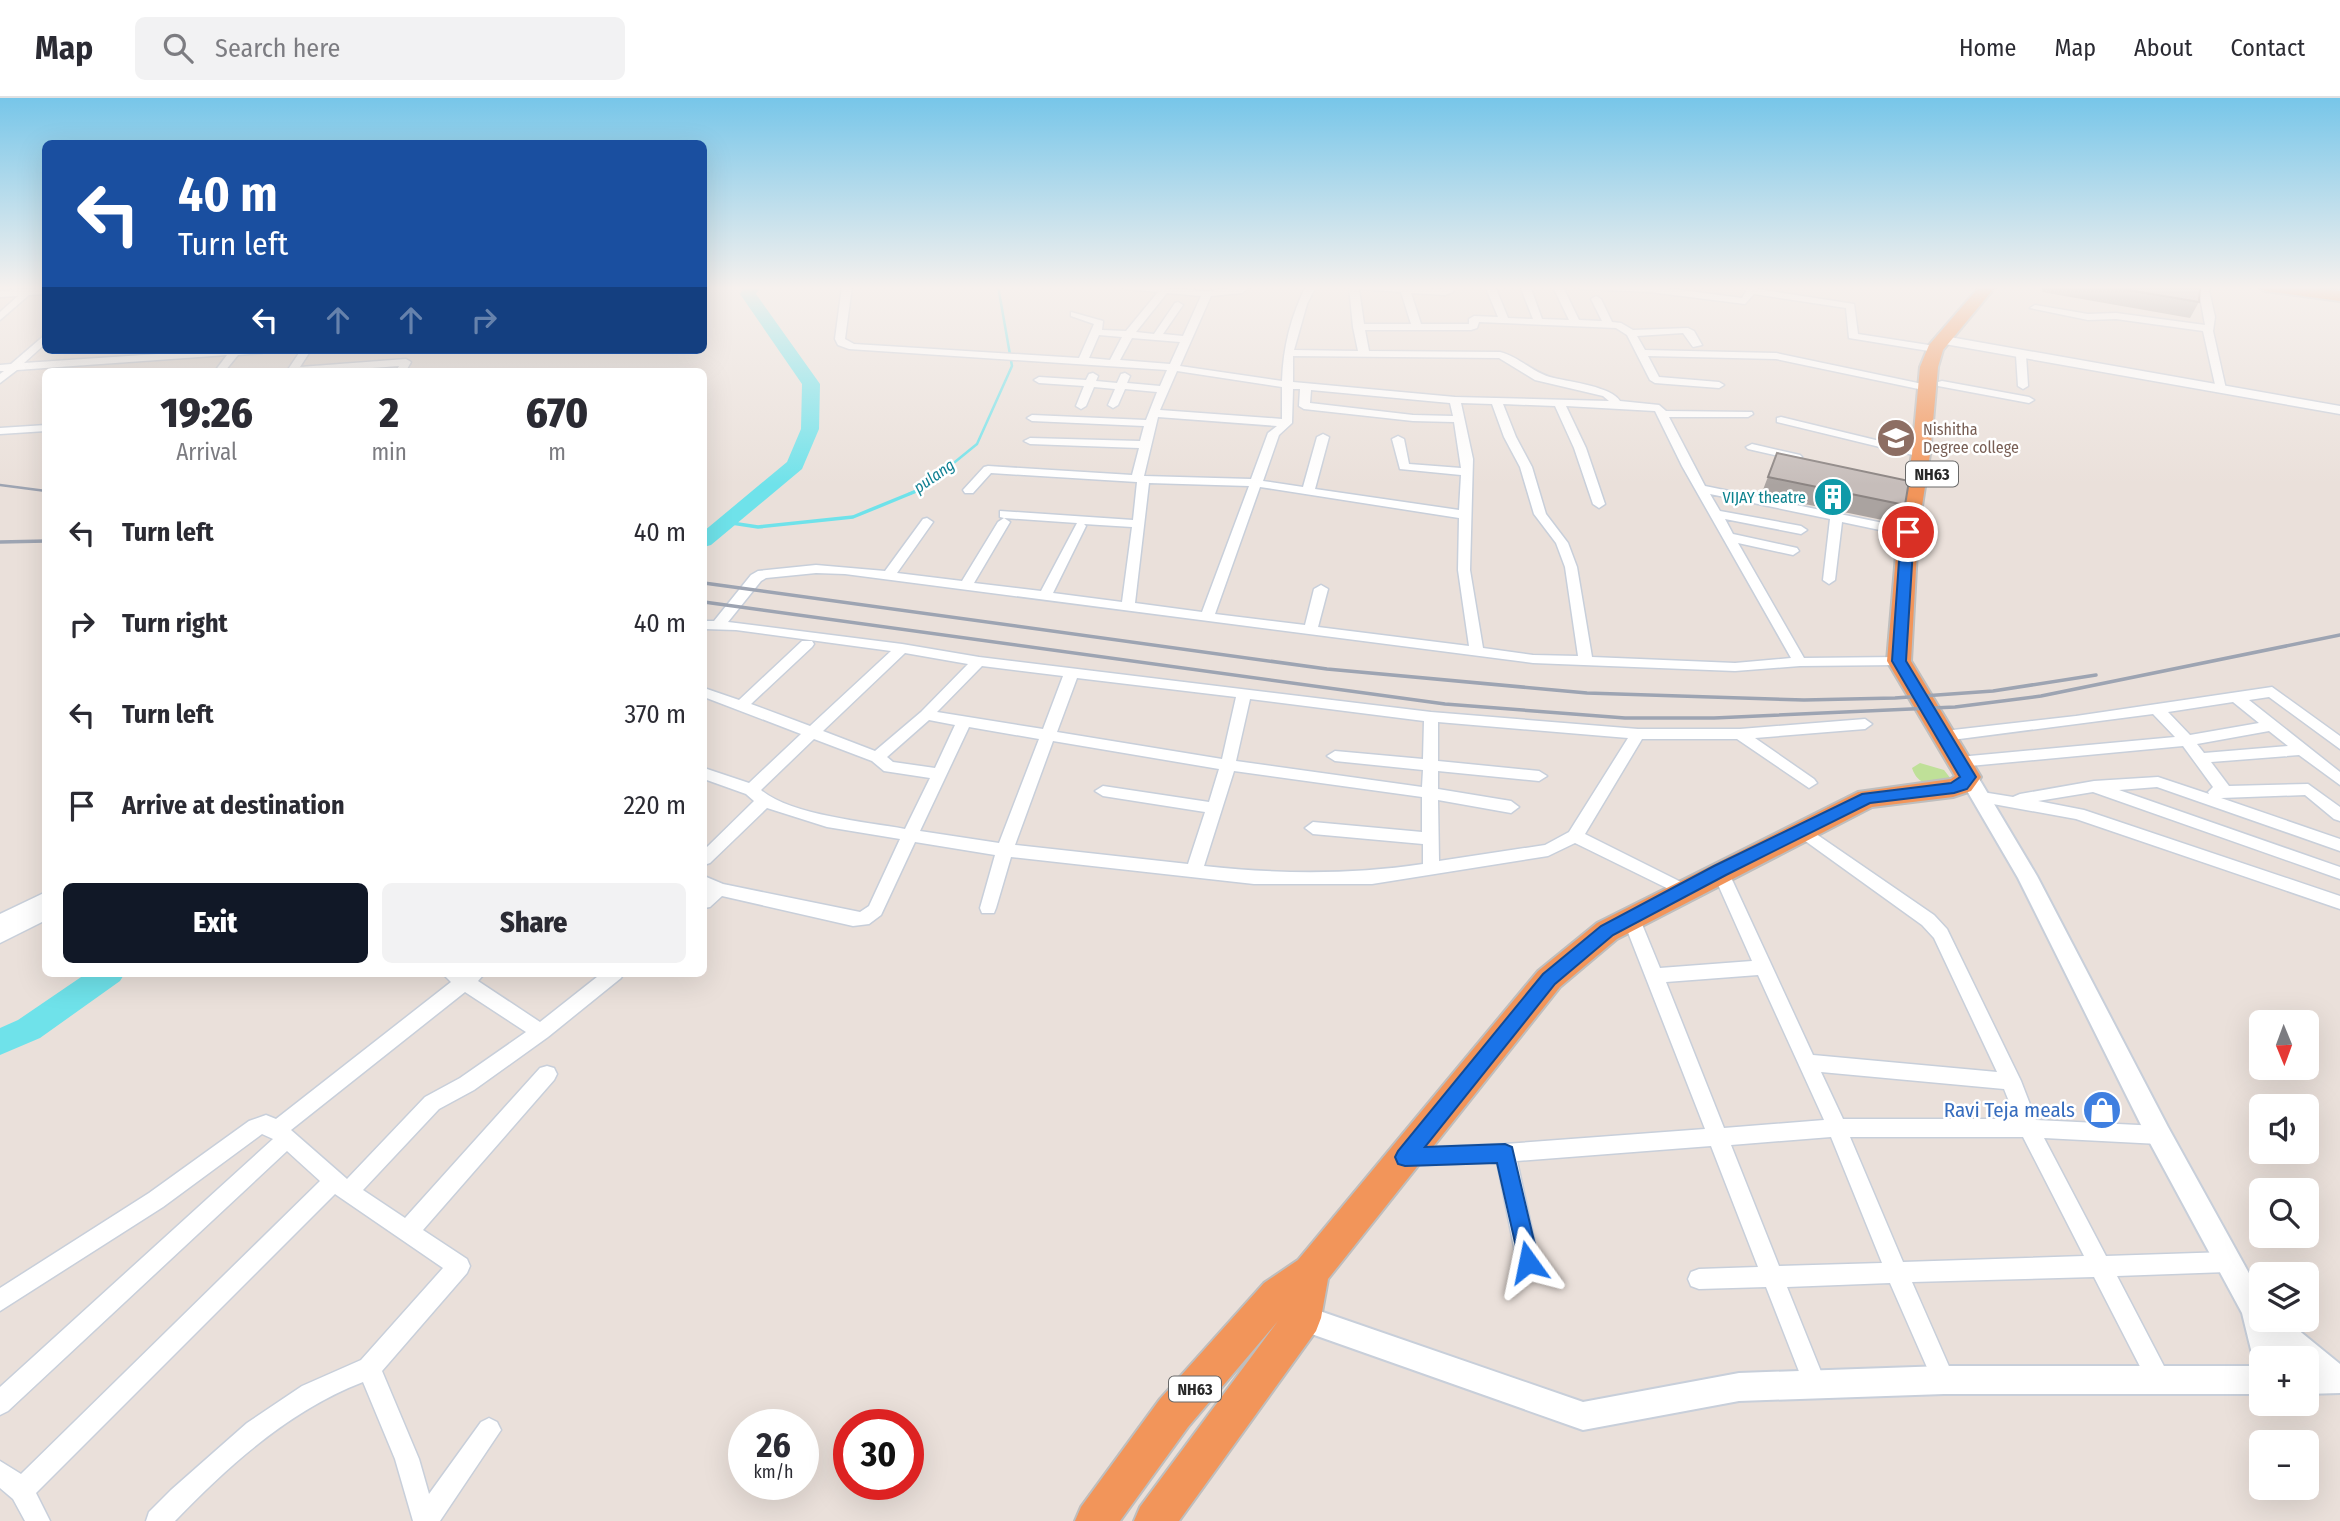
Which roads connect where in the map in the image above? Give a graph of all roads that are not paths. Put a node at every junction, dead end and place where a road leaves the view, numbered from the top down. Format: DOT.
graph roads {
  1 [pos="30,352"];
  2 [pos="950,352"];
  3 [pos="1087,352"];
  4 [pos="1119,352"];
  5 [pos="1149,352"];
  6 [pos="1161,352"];
  7 [pos="1180,352"];
  8 [pos="1948,352"];
  9 [pos="2008,352"];
  10 [pos="2017,352"];
  11 [pos="2213,352"];
  12 [pos="1288,353"];
  13 [pos="102,354"];
  14 [pos="164,354"];
  15 [pos="1364,354"];
  16 [pos="1641,354"];
  17 [pos="2021,355"];
  18 [pos="1083,360"];
  19 [pos="1099,361"];
  20 [pos="95,362"];
  21 [pos="1114,362"];
  22 [pos="1129,363"];
  23 [pos="16,366"];
  24 [pos="1173,367"];
  25 [pos="0,368"];
  26 [pos="89,368"];
  27 [pos="152,368"];
  28 [pos="330,368"];
  29 [pos="403,368"];
  30 [pos="0,380"];
  31 [pos="1039,380"];
  32 [pos="1090,383"];
  33 [pos="1289,385"];
  34 [pos="1719,385"];
  35 [pos="1121,386"];
  36 [pos="1935,386"];
  37 [pos="2023,386"];
  38 [pos="1306,387"];
  39 [pos="2221,387"];
  40 [pos="1162,388"];
  41 [pos="1455,400"];
  42 [pos="2029,400"];
  43 [pos="1496,401"];
  44 [pos="1559,402"];
  45 [pos="1618,404"];
  46 [pos="1113,405"];
  47 [pos="1081,406"];
  48 [pos="2340,408"];
  49 [pos="1662,414"];
  50 [pos="1748,414"];
  51 [pos="1032,418"];
  52 [pos="1151,418"];
  53 [pos="1458,419"];
  54 [pos="1781,420"];
  55 [pos="1287,423"];
  56 [pos="40,428"];
  57 [pos="0,431"];
  58 [pos="1323,437"];
  59 [pos="1398,439"];
  60 [pos="1030,441"];
  61 [pos="1144,444"];
  62 [pos="1752,447"];
  63 [pos="1921,453"];
  64 [pos="1807,459"];
  65 [pos="1467,472"];
  66 [pos="1140,479"];
  67 [pos="1254,484"];
  68 [pos="1702,489"];
  69 [pos="970,490"];
  70 [pos="1308,491"];
  71 [pos="1599,504"];
  72 [pos="1716,514"];
  73 [pos="1465,515"];
  74 [pos="1837,516"];
  75 [pos="927,522"];
  76 [pos="1139,524"];
  77 [pos="1080,526"];
  78 [pos="1801,530"];
  79 [pos="1908,532"];
  80 [pos="1728,537"];
  81 [pos="1793,551"];
  82 [pos="890,575"];
  83 [pos="1829,580"];
  84 [pos="966,585"];
  85 [pos="1321,589"];
  86 [pos="1045,596"];
  87 [pos="1128,607"];
  88 [pos="1207,618"];
  89 [pos="710,625"];
  90 [pos="1310,632"];
  91 [pos="807,644"];
  92 [pos="902,648"];
  93 [pos="1477,653"];
  94 [pos="979,661"];
  95 [pos="1587,663"];
  96 [pos="1800,663"];
  97 [pos="1904,670"];
  98 [pos="1072,671"];
  99 [pos="707,693"];
  100 [pos="1244,693"];
  101 [pos="2237,698"];
  102 [pos="742,705"];
  103 [pos="2157,710"];
  104 [pos="926,715"];
  105 [pos="1431,717"];
  106 [pos="964,722"];
  107 [pos="1865,724"];
  108 [pos="2271,726"];
  109 [pos="812,732"];
  110 [pos="1638,734"];
  111 [pos="1740,734"];
  112 [pos="1048,735"];
  113 [pos="1944,736"];
  114 [pos="2187,741"];
  115 [pos="2340,744"];
  116 [pos="2301,750"];
  117 [pos="1335,756"];
  118 [pos="877,757"];
  119 [pos="2200,758"];
  120 [pos="1228,765"];
  121 [pos="1431,766"];
  122 [pos="707,774"];
  123 [pos="940,774"];
  124 [pos="1539,776"];
  125 [pos="1970,779"];
  126 [pos="2337,779"];
  127 [pos="1809,783"];
  128 [pos="2094,786"];
  129 [pos="2179,789"];
  130 [pos="2308,789"];
  131 [pos="1103,791"];
  132 [pos="1430,793"];
  133 [pos="2226,793"];
  134 [pos="757,795"];
  135 [pos="2011,801"];
  136 [pos="1511,807"];
  137 [pos="1214,808"];
  138 [pos="2340,815"];
  139 [pos="1313,828"];
  140 [pos="1803,831"];
  141 [pos="911,836"];
  142 [pos="1574,836"];
  143 [pos="1431,839"];
  144 [pos="2340,845"];
  145 [pos="1005,849"];
  146 [pos="707,855"];
  147 [pos="1430,870"];
  148 [pos="1720,870"];
  149 [pos="1194,872"];
  150 [pos="2340,873"];
  151 [pos="711,886"];
  152 [pos="1683,890"];
  153 [pos="42,900"];
  154 [pos="2340,903"];
  155 [pos="988,908"];
  156 [pos="42,914"];
  157 [pos="1632,917"];
  158 [pos="0,922"];
  159 [pos="0,936"];
  160 [pos="1764,967"];
  161 [pos="1655,976"];
  162 [pos="463,977"];
  163 [pos="465,977"];
  164 [pos="610,977"];
  165 [pos="541,1032"];
  166 [pos="1808,1063"];
  167 [pos="547,1074"];
  168 [pos="2011,1081"];
  169 [pos="1837,1128"];
  170 [pos="2029,1128"];
  171 [pos="282,1135"];
  172 [pos="2159,1135"];
  173 [pos="1718,1138"];
  174 [pos="1505,1153"];
  175 [pos="1405,1157"];
  176 [pos="342,1186"];
  177 [pos="407,1232"];
  178 [pos="1528,1262"];
  179 [pos="2227,1262"];
  180 [pos="2098,1265"];
  181 [pos="1311,1272"];
  182 [pos="1896,1272"];
  183 [pos="1773,1276"];
  184 [pos="1699,1279"];
  185 [pos="2249,1297"];
  186 [pos="0,1300"];
  187 [pos="1290,1307"];
  188 [pos="2281,1332"];
  189 [pos="369,1368"];
  190 [pos="2249,1373"];
  191 [pos="2158,1378"];
  192 [pos="2339,1379"];
  193 [pos="1944,1380"];
  194 [pos="2319,1380"];
  195 [pos="1815,1384"];
  196 [pos="0,1403"];
  197 [pos="489,1430"];
  198 [pos="0,1473"];
  199 [pos="22,1490"];
  200 [pos="38,1521"];
  201 [pos="158,1521"];
  202 [pos="425,1521"];
  203 [pos="1095,1521"];
  204 [pos="1154,1521"];
  1 -- 23 [label="street"];
  2 -- 18 [label="street"];
  3 -- 18 [label="street"];
  4 -- 21 [label="street"];
  5 -- 22 [label="street"];
  6 -- 24 [label="street"];
  7 -- 24 [label="street"];
  8 -- 36 [label="highway, NH63"];
  9 -- 17 [label="main road"];
  10 -- 39 [label="main road"];
  11 -- 39 [label="street"];
  12 -- 15 [label="street"];
  12 -- 33 [label="street"];
  13 -- 20 [label="street"];
  14 -- 20 [label="street"];
  14 -- 27 [label="street"];
  15 -- 45 [label="street"];
  16 -- 34 [label="street"];
  16 -- 36 [label="street"];
  17 -- 37 [label="street"];
  17 -- 39 [label="main road"];
  18 -- 19 [label="street"];
  19 -- 21 [label="street"];
  19 -- 32 [label="street"];
  20 -- 23 [label="street"];
  20 -- 26 [label="street"];
  21 -- 22 [label="street"];
  22 -- 35 [label="street"];
  23 -- 25 [label="street"];
  23 -- 30 [label="street"];
  24 -- 33 [label="street"];
  24 -- 40 [label="street"];
  28 -- 29 [label="street"];
  31 -- 32 [label="street"];
  32 -- 35 [label="street"];
  32 -- 47 [label="street"];
  33 -- 38 [label="street"];
  33 -- 55 [label="street"];
  35 -- 40 [label="street"];
  35 -- 46 [label="street"];
  36 -- 42 [label="street"];
  36 -- 63 [label="highway, NH63"];
  36 -- 97 [label="highway, NH63"];
  38 -- 41 [label="street"];
  38 -- 53 [label="street"];
  39 -- 48 [label="main road"];
  40 -- 52 [label="street"];
  41 -- 43 [label="street"];
  41 -- 53 [label="street"];
  43 -- 44 [label="street"];
  43 -- 95 [label="street"];
  44 -- 45 [label="street"];
  44 -- 71 [label="street"];
  45 -- 49 [label="street"];
  49 -- 50 [label="street"];
  49 -- 68 [label="street"];
  51 -- 52 [label="street"];
  52 -- 55 [label="street"];
  52 -- 61 [label="street"];
  53 -- 65 [label="street"];
  54 -- 63 [label="street"];
  55 -- 67 [label="street"];
  56 -- 57 [label="street"];
  58 -- 70 [label="street"];
  59 -- 65 [label="street"];
  60 -- 61 [label="street"];
  61 -- 66 [label="street"];
  62 -- 64 [label="street"];
  63 -- 79 [label="highway, NH63"];
  65 -- 73 [label="street"];
  66 -- 67 [label="street"];
  66 -- 69 [label="street"];
  66 -- 76 [label="street"];
  67 -- 70 [label="street"];
  67 -- 88 [label="street"];
  68 -- 72 [label="street"];
  68 -- 74 [label="street"];
  70 -- 73 [label="street"];
  72 -- 78 [label="street"];
  72 -- 80 [label="street"];
  73 -- 93 [label="street"];
  74 -- 79 [label="street"];
  74 -- 83 [label="street"];
  75 -- 82 [label="street"];
  76 -- 84 [label="street"];
  76 -- 87 [label="street"];
  77 -- 86 [label="street"];
  79 -- 97 [label="highway, NH63"];
  80 -- 81 [label="street"];
  80 -- 96 [label="street"];
  82 -- 84 [label="street"];
  82 -- 89 [label="street"];
  84 -- 86 [label="street"];
  85 -- 90 [label="street"];
  86 -- 87 [label="street"];
  87 -- 88 [label="street"];
  88 -- 90 [label="street"];
  89 -- 92 [label="street"];
  90 -- 93 [label="street"];
  91 -- 102 [label="street"];
  92 -- 94 [label="street"];
  92 -- 109 [label="street"];
  93 -- 95 [label="street"];
  94 -- 98 [label="street"];
  94 -- 104 [label="street"];
  95 -- 96 [label="street"];
  96 -- 97 [label="street"];
  97 -- 113 [label="highway"];
  98 -- 100 [label="street"];
  98 -- 112 [label="street"];
  99 -- 102 [label="street"];
  100 -- 105 [label="street"];
  100 -- 120 [label="street"];
  101 -- 103 [label="street"];
  101 -- 108 [label="street"];
  101 -- 115 [label="street"];
  102 -- 109 [label="street"];
  103 -- 113 [label="street"];
  103 -- 114 [label="street"];
  104 -- 106 [label="street"];
  104 -- 118 [label="street"];
  105 -- 110 [label="street"];
  105 -- 121 [label="street"];
  106 -- 112 [label="street"];
  106 -- 123 [label="street"];
  107 -- 111 [label="street"];
  108 -- 114 [label="street"];
  108 -- 116 [label="street"];
  109 -- 118 [label="street"];
  109 -- 134 [label="street"];
  110 -- 111 [label="street"];
  110 -- 142 [label="street"];
  111 -- 127 [label="street"];
  112 -- 120 [label="street"];
  112 -- 145 [label="street"];
  113 -- 125 [label="highway"];
  114 -- 119 [label="street"];
  114 -- 125 [label="street"];
  116 -- 119 [label="street"];
  116 -- 126 [label="street"];
  117 -- 121 [label="street"];
  118 -- 123 [label="street"];
  119 -- 133 [label="street"];
  120 -- 132 [label="street"];
  120 -- 137 [label="street"];
  121 -- 124 [label="street"];
  121 -- 132 [label="street"];
  122 -- 134 [label="street"];
  123 -- 141 [label="street"];
  125 -- 135 [label="street"];
  125 -- 140 [label="highway, NH63"];
  125 -- 172 [label="street"];
  126 -- 130 [label="street"];
  128 -- 129 [label="street"];
  128 -- 135 [label="street"];
  128 -- 150 [label="street"];
  129 -- 133 [label="street"];
  129 -- 144 [label="street"];
  130 -- 133 [label="street"];
  130 -- 138 [label="street"];
  131 -- 137 [label="street"];
  132 -- 136 [label="street"];
  132 -- 143 [label="street"];
  134 -- 141 [label="street"];
  134 -- 146 [label="street"];
  135 -- 154 [label="street"];
  137 -- 149 [label="street"];
  139 -- 143 [label="street"];
  140 -- 148 [label="highway, NH63"];
  140 -- 168 [label="street"];
  141 -- 145 [label="street"];
  141 -- 151 [label="street"];
  142 -- 147 [label="street"];
  142 -- 152 [label="street"];
  143 -- 147 [label="street"];
  145 -- 149 [label="street"];
  145 -- 155 [label="street"];
  147 -- 149 [label="street"];
  148 -- 152 [label="highway, NH63"];
  148 -- 160 [label="street"];
  152 -- 157 [label="highway, NH63"];
  153 -- 158 [label="street"];
  156 -- 159 [label="street"];
  157 -- 161 [label="street"];
  157 -- 175 [label="highway, NH63"];
  160 -- 161 [label="street"];
  160 -- 166 [label="street"];
  161 -- 173 [label="street"];
  162 -- 171 [label="street"];
  163 -- 165 [label="street"];
  164 -- 165 [label="street"];
  165 -- 176 [label="street"];
  166 -- 168 [label="street"];
  166 -- 169 [label="street"];
  167 -- 177 [label="street"];
  168 -- 170 [label="street"];
  169 -- 170 [label="street"];
  169 -- 173 [label="street"];
  169 -- 182 [label="street"];
  170 -- 172 [label="street"];
  170 -- 180 [label="street"];
  171 -- 176 [label="street"];
  171 -- 186 [label="street"];
  171 -- 196 [label="street"];
  172 -- 179 [label="street"];
  173 -- 174 [label="street"];
  173 -- 183 [label="street"];
  174 -- 175 [label="street"];
  174 -- 178 [label="street"];
  175 -- 181 [label="highway, NH63"];
  176 -- 177 [label="street"];
  176 -- 199 [label="street"];
  177 -- 189 [label="street"];
  179 -- 180 [label="street"];
  179 -- 185 [label="street"];
  180 -- 182 [label="street"];
  180 -- 191 [label="street"];
  181 -- 187 [label="highway, NH63"];
  182 -- 183 [label="street"];
  182 -- 193 [label="street"];
  183 -- 184 [label="street"];
  183 -- 195 [label="street"];
  187 -- 195 [label="street"];
  187 -- 203 [label="highway, NH63"];
  187 -- 204 [label="highway, NH63"];
  188 -- 192 [label="street"];
  189 -- 201 [label="street"];
  189 -- 202 [label="street"];
  190 -- 191 [label="street"];
  191 -- 193 [label="street"];
  192 -- 194 [label="street"];
  193 -- 195 [label="street"];
  197 -- 202 [label="street"];
  198 -- 199 [label="street"];
  199 -- 200 [label="street"];
}
